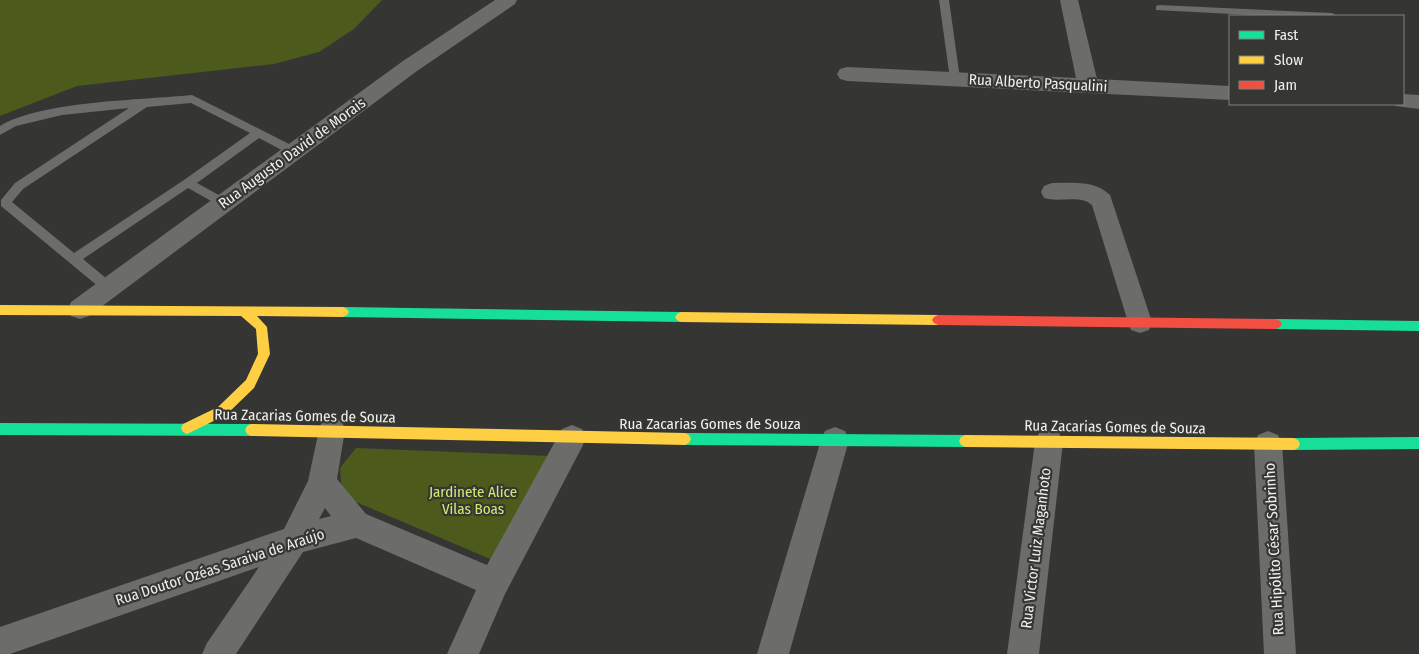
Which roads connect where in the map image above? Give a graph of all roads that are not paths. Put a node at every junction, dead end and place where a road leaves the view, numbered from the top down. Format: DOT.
graph roads {
  1 [pos="508,0"];
  2 [pos="944,0"];
  3 [pos="1069,0"];
  4 [pos="1159,8"];
  5 [pos="1310,15"];
  6 [pos="846,74"];
  7 [pos="955,79"];
  8 [pos="1088,86"];
  9 [pos="1229,92"];
  10 [pos="1404,101"];
  11 [pos="145,102"];
  12 [pos="1419,102"];
  13 [pos="0,131"];
  14 [pos="258,133"];
  15 [pos="295,152"];
  16 [pos="188,183"];
  17 [pos="1052,192"];
  18 [pos="224,202"];
  19 [pos="74,259"];
  20 [pos="109,288"];
  21 [pos="80,309"];
  22 [pos="0,310"];
  23 [pos="243,311"];
  24 [pos="1140,322"];
  25 [pos="1419,326"];
  26 [pos="0,430"];
  27 [pos="184,430"];
  28 [pos="332,430"];
  29 [pos="572,438"];
  30 [pos="835,440"];
  31 [pos="1049,442"];
  32 [pos="1419,443"];
  33 [pos="1268,444"];
  34 [pos="322,483"];
  35 [pos="356,524"];
  36 [pos="294,540"];
  37 [pos="494,583"];
  38 [pos="0,642"];
  39 [pos="218,654"];
  40 [pos="463,654"];
  41 [pos="773,654"];
  42 [pos="1023,654"];
  43 [pos="1280,654"];
  1 -- 15 [label="street, Rua Augusto David de Morais"];
  2 -- 7 [label="lane"];
  3 -- 8 [label="street"];
  4 -- 5 [label="lane"];
  6 -- 7 [label="street, Rua Alberto Pasqualini"];
  7 -- 8 [label="street, Rua Alberto Pasqualini"];
  8 -- 9 [label="street, Rua Alberto Pasqualini"];
  10 -- 12 [label="street"];
  11 -- 13 [label="lane"];
  11 -- 14 [label="lane"];
  11 -- 19 [label="lane"];
  14 -- 15 [label="lane"];
  14 -- 16 [label="lane"];
  15 -- 18 [label="street, Rua Augusto David de Morais"];
  16 -- 18 [label="lane"];
  16 -- 19 [label="lane"];
  17 -- 24 [label="street"];
  18 -- 20 [label="street, Rua Augusto David de Morais"];
  19 -- 20 [label="lane"];
  20 -- 21 [label="street, Rua Augusto David de Morais"];
  21 -- 22 [label="main road"];
  21 -- 23 [label="main road"];
  23 -- 24 [label="main road"];
  23 -- 27 [label="main road"];
  24 -- 25 [label="main road"];
  26 -- 27 [label="main road, Rua Zacarias Gomes de Souza"];
  27 -- 28 [label="main road, Rua Zacarias Gomes de Souza"];
  28 -- 29 [label="main road, Rua Zacarias Gomes de Souza"];
  28 -- 34 [label="street"];
  29 -- 30 [label="main road, Rua Zacarias Gomes de Souza"];
  29 -- 37 [label="street"];
  30 -- 31 [label="main road, Rua Zacarias Gomes de Souza"];
  30 -- 41 [label="street"];
  31 -- 33 [label="main road, Rua Zacarias Gomes de Souza"];
  31 -- 42 [label="street, Rua Victor Luiz Maganhoto"];
  32 -- 33 [label="main road, Rua Zacarias Gomes de Souza"];
  33 -- 43 [label="street, Rua Hipólito César Sobrinho"];
  34 -- 35 [label="street"];
  34 -- 36 [label="street"];
  35 -- 36 [label="street, Rua Doutor Ozéas Saraiva de Araújo"];
  35 -- 37 [label="street"];
  36 -- 38 [label="street, Rua Doutor Ozéas Saraiva de Araújo"];
  36 -- 39 [label="street"];
  37 -- 40 [label="street"];
}
